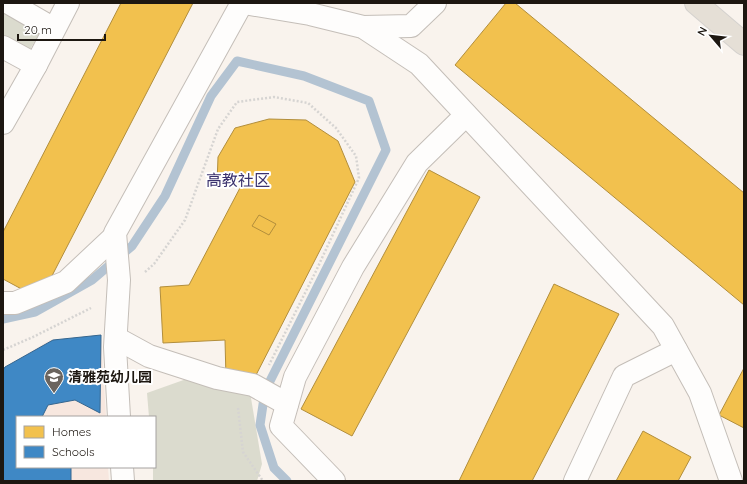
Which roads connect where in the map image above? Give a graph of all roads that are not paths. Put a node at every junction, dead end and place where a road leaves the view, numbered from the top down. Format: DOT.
graph roads {
  1 [pos="9,3"];
  2 [pos="68,3"];
  3 [pos="243,3"];
  4 [pos="435,3"];
  5 [pos="696,3"];
  6 [pos="363,27"];
  7 [pos="54,29"];
  8 [pos="744,44"];
  9 [pos="3,46"];
  10 [pos="36,65"];
  11 [pos="466,115"];
  12 [pos="3,123"];
  13 [pos="115,236"];
  14 [pos="3,303"];
  15 [pos="116,338"];
  16 [pos="676,350"];
  17 [pos="285,403"];
  18 [pos="119,416"];
  19 [pos="122,468"];
  20 [pos="123,481"];
  21 [pos="334,481"];
  22 [pos="575,481"];
  23 [pos="731,481"];
  1 -- 7 [label="street"];
  2 -- 7 [label="street"];
  3 -- 6 [label="street"];
  3 -- 13 [label="street"];
  4 -- 6 [label="street"];
  5 -- 8 [label="main road"];
  6 -- 11 [label="street"];
  7 -- 10 [label="street"];
  9 -- 10 [label="street"];
  10 -- 12 [label="street"];
  11 -- 16 [label="street"];
  11 -- 17 [label="street"];
  13 -- 14 [label="street"];
  13 -- 15 [label="street"];
  15 -- 17 [label="street"];
  15 -- 18 [label="street"];
  16 -- 22 [label="street"];
  16 -- 23 [label="street"];
  17 -- 21 [label="street"];
  19 -- 20 [label="street"];
}
